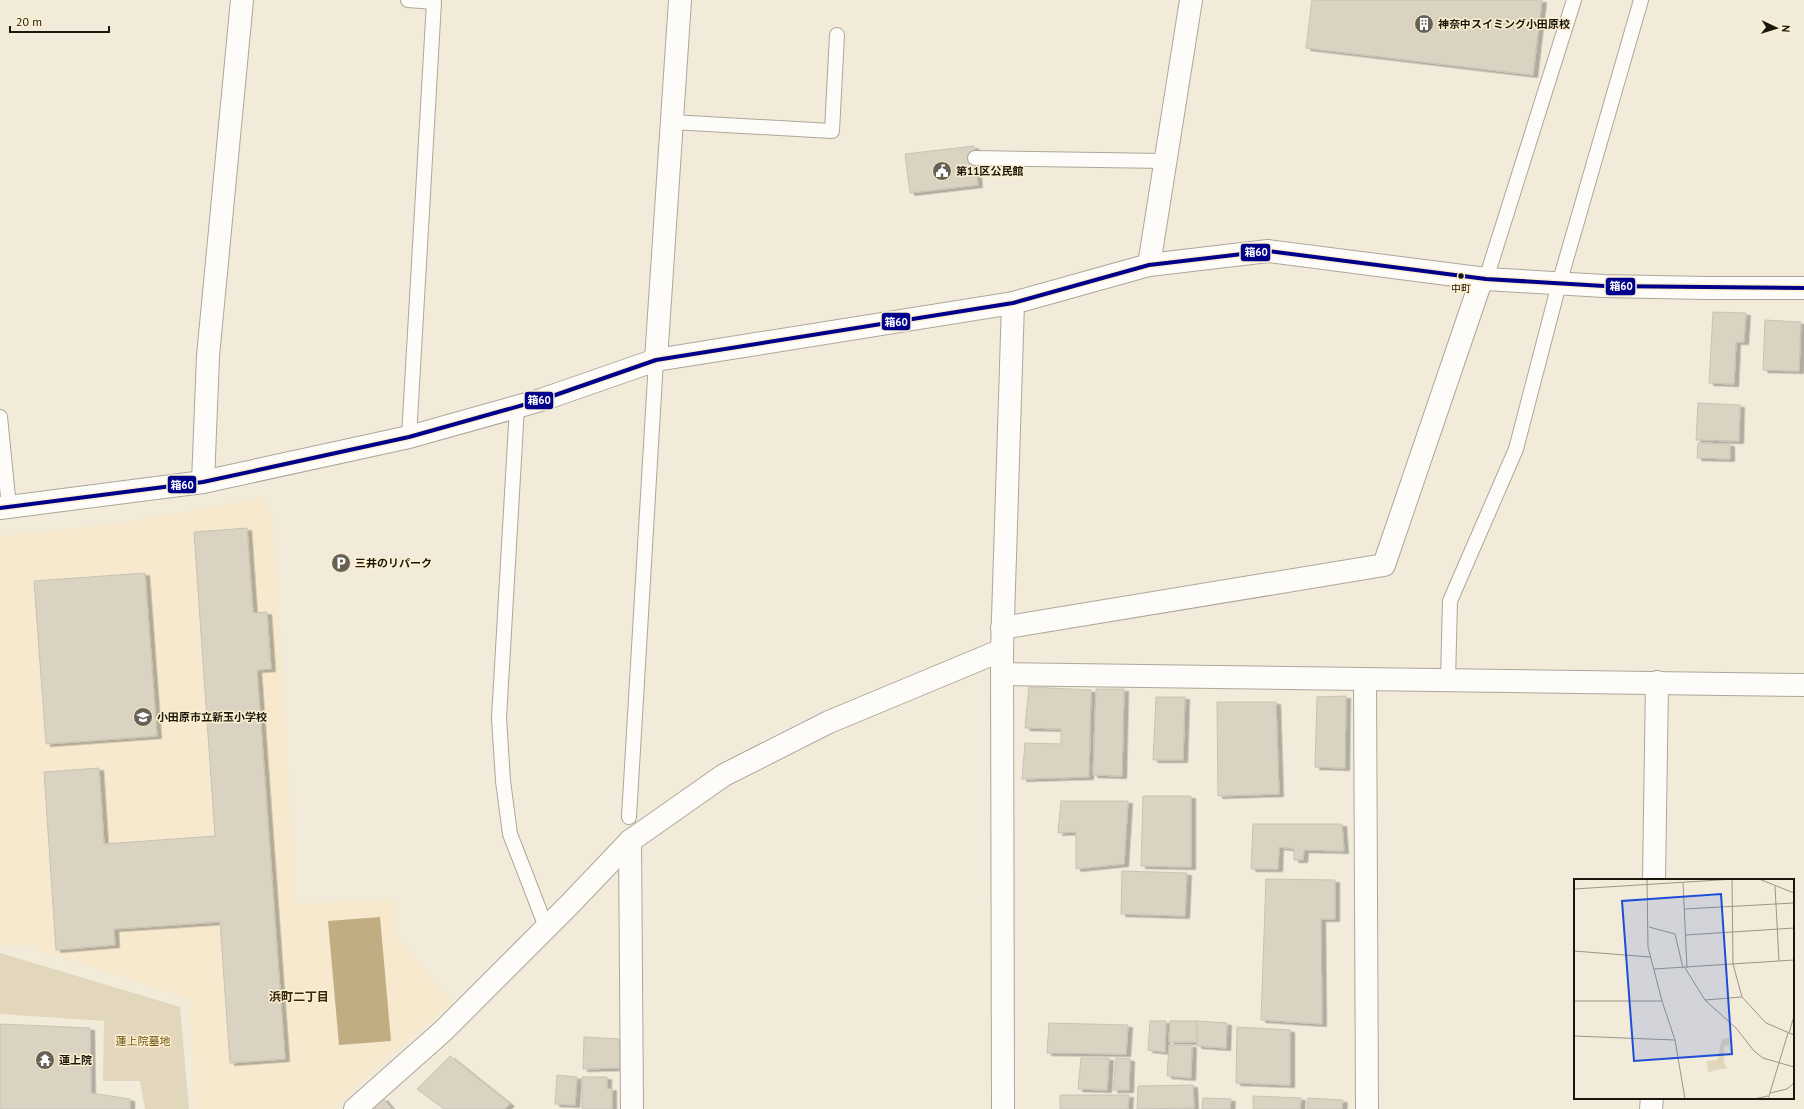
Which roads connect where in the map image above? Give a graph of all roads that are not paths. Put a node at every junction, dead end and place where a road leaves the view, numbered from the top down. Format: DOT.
graph roads {
  1 [pos="242,0"];
  2 [pos="408,0"];
  3 [pos="680,0"];
  4 [pos="1191,0"];
  5 [pos="1574,0"];
  6 [pos="1641,0"];
  7 [pos="837,35"];
  8 [pos="672,122"];
  9 [pos="975,158"];
  10 [pos="1165,161"];
  11 [pos="1149,265"];
  12 [pos="1484,278"];
  13 [pos="1559,284"];
  14 [pos="1804,288"];
  15 [pos="1013,303"];
  16 [pos="656,360"];
  17 [pos="517,407"];
  18 [pos="0,417"];
  19 [pos="409,437"];
  20 [pos="203,482"];
  21 [pos="5,507"];
  22 [pos="1002,628"];
  23 [pos="1002,650"];
  24 [pos="1003,674"];
  25 [pos="1365,679"];
  26 [pos="1448,680"];
  27 [pos="1657,682"];
  28 [pos="1804,685"];
  29 [pos="629,817"];
  30 [pos="630,841"];
  31 [pos="1654,879"];
  32 [pos="546,927"];
  33 [pos="355,1109"];
  34 [pos="632,1109"];
  35 [pos="1003,1109"];
  36 [pos="1367,1109"];
  1 -- 20 [label="street"];
  2 -- 19 [label="lane"];
  3 -- 8 [label="street"];
  4 -- 10 [label="street"];
  5 -- 12 [label="lane"];
  6 -- 13 [label="lane"];
  7 -- 8 [label="lane"];
  8 -- 16 [label="street"];
  9 -- 10 [label="lane"];
  10 -- 11 [label="street"];
  11 -- 12 [label="street"];
  11 -- 15 [label="street"];
  12 -- 13 [label="street"];
  12 -- 22 [label="street"];
  13 -- 14 [label="street"];
  13 -- 26 [label="lane"];
  15 -- 16 [label="street"];
  15 -- 22 [label="street"];
  16 -- 17 [label="street"];
  16 -- 29 [label="lane"];
  17 -- 19 [label="street"];
  17 -- 32 [label="lane"];
  18 -- 21 [label="lane"];
  19 -- 20 [label="street"];
  20 -- 21 [label="street"];
  22 -- 23 [label="street"];
  23 -- 24 [label="street"];
  23 -- 30 [label="street"];
  24 -- 25 [label="street"];
  24 -- 35 [label="street"];
  25 -- 26 [label="street"];
  25 -- 36 [label="street"];
  26 -- 27 [label="street"];
  27 -- 28 [label="street"];
  27 -- 31 [label="street"];
  30 -- 32 [label="street"];
  30 -- 34 [label="street"];
  32 -- 33 [label="street"];
}
